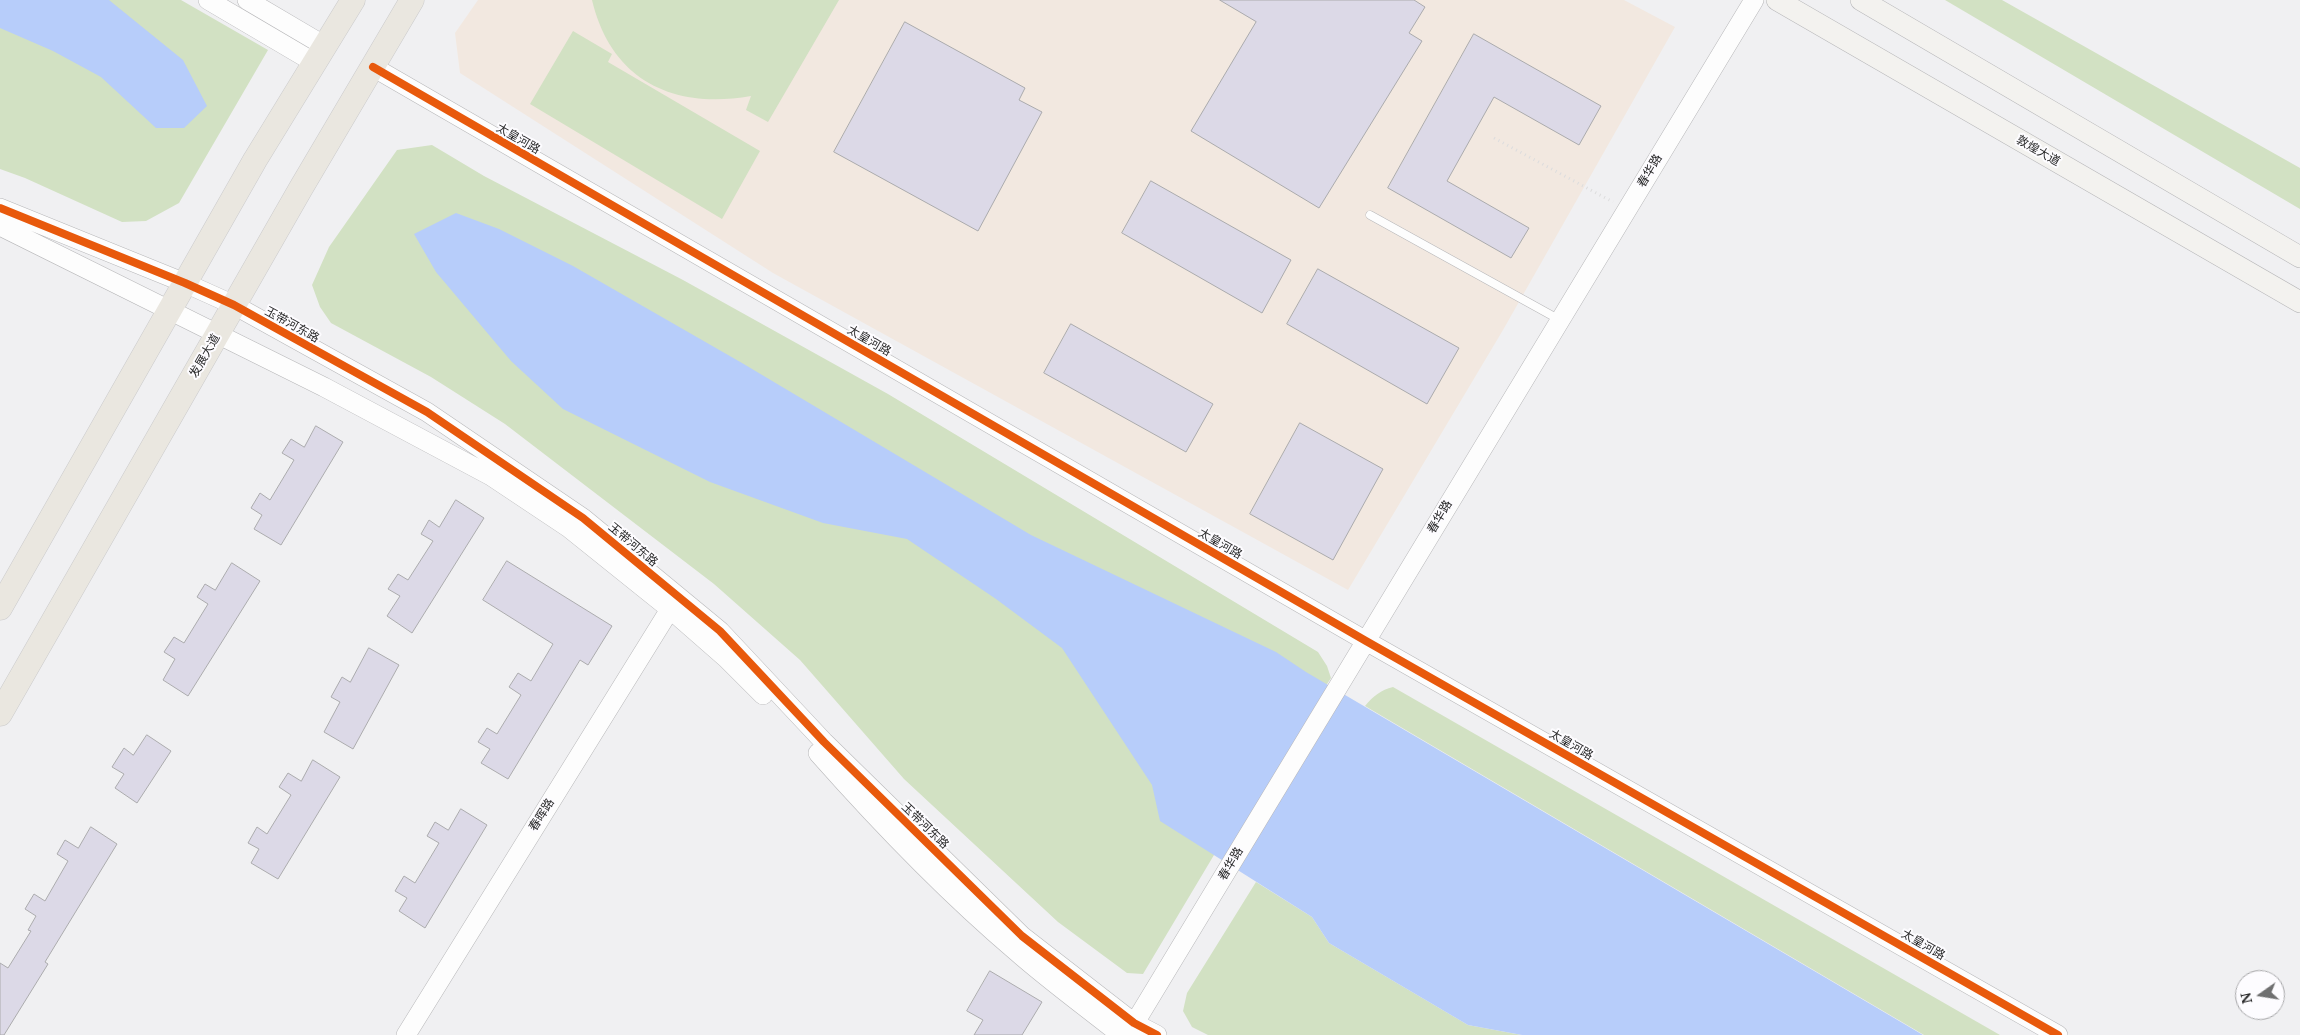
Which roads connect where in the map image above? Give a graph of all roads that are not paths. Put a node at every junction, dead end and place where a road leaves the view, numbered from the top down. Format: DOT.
graph roads {
  1 [pos="208,0"];
  2 [pos="247,0"];
  3 [pos="353,0"];
  4 [pos="412,0"];
  5 [pos="1754,0"];
  6 [pos="1777,0"];
  7 [pos="1860,0"];
  8 [pos="320,54"];
  9 [pos="372,68"];
  10 [pos="0,208"];
  11 [pos="1370,215"];
  12 [pos="0,226"];
  13 [pos="2300,257"];
  14 [pos="185,283"];
  15 [pos="2300,302"];
  16 [pos="234,305"];
  17 [pos="170,309"];
  18 [pos="1560,320"];
  19 [pos="218,333"];
  20 [pos="674,602"];
  21 [pos="0,608"];
  22 [pos="1366,641"];
  23 [pos="0,714"];
  24 [pos="1127,1031"];
  25 [pos="406,1035"];
  26 [pos="1157,1035"];
  27 [pos="2058,1035"];
  1 -- 8 [label="street"];
  2 -- 8 [label="street"];
  3 -- 8 [label="main road"];
  4 -- 9 [label="main road, 发展大道"];
  5 -- 18 [label="street, 春华路"];
  6 -- 15 [label="main road, 敦煌大道"];
  7 -- 13 [label="main road"];
  8 -- 14 [label="main road"];
  9 -- 16 [label="main road, 发展大道"];
  9 -- 22 [label="street, 太皇河路"];
  10 -- 14 [label="street, 玉带河东路"];
  11 -- 18 [label="lane"];
  12 -- 17 [label="street, 玉带河东路"];
  14 -- 16 [label="street, 玉带河东路"];
  14 -- 17 [label="main road"];
  16 -- 19 [label="main road, 发展大道"];
  16 -- 20 [label="street, 玉带河东路"];
  17 -- 19 [label="street, 玉带河东路"];
  17 -- 21 [label="main road"];
  18 -- 22 [label="street, 春华路"];
  19 -- 20 [label="street, 玉带河东路"];
  19 -- 23 [label="main road, 发展大道"];
  20 -- 24 [label="street, 玉带河东路"];
  20 -- 25 [label="street, 春晖路"];
  22 -- 24 [label="street, 春华路"];
  22 -- 27 [label="street, 太皇河路"];
  24 -- 26 [label="street, 玉带河东路"];
}
